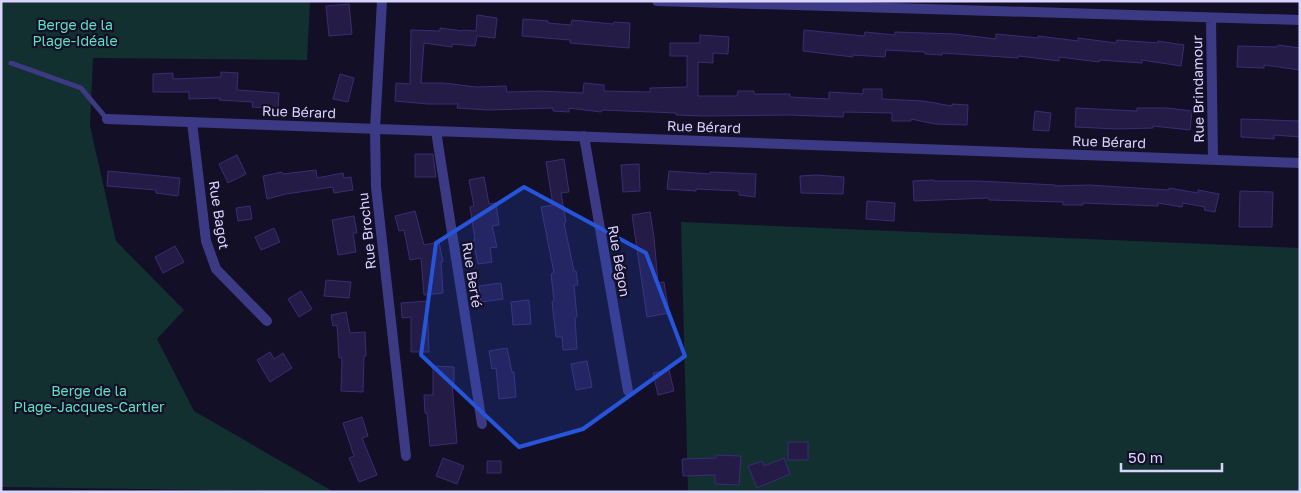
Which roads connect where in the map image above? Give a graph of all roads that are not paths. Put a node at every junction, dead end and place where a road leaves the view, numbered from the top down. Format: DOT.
graph roads {
  1 [pos="382,1"];
  2 [pos="657,1"];
  3 [pos="1212,19"];
  4 [pos="1300,20"];
  5 [pos="12,63"];
  6 [pos="107,119"];
  7 [pos="192,122"];
  8 [pos="374,129"];
  9 [pos="436,131"];
  10 [pos="584,136"];
  11 [pos="1213,160"];
  12 [pos="1300,163"];
  13 [pos="267,321"];
  14 [pos="628,391"];
  15 [pos="482,424"];
  16 [pos="406,456"];
  1 -- 8 [label="street, Rue Brochu"];
  2 -- 3 [label="street"];
  3 -- 4 [label="street"];
  3 -- 11 [label="street, Rue Brindamour"];
  5 -- 6 [label="lane"];
  6 -- 7 [label="street, Rue Bérard"];
  7 -- 8 [label="street, Rue Bérard"];
  7 -- 13 [label="street, Rue Bagot"];
  8 -- 9 [label="street, Rue Bérard"];
  8 -- 16 [label="street, Rue Brochu"];
  9 -- 10 [label="street, Rue Bérard"];
  9 -- 15 [label="street, Rue Berté"];
  10 -- 11 [label="street, Rue Bérard"];
  10 -- 14 [label="street, Rue Bégon"];
  11 -- 12 [label="street, Rue Bérard"];
}
